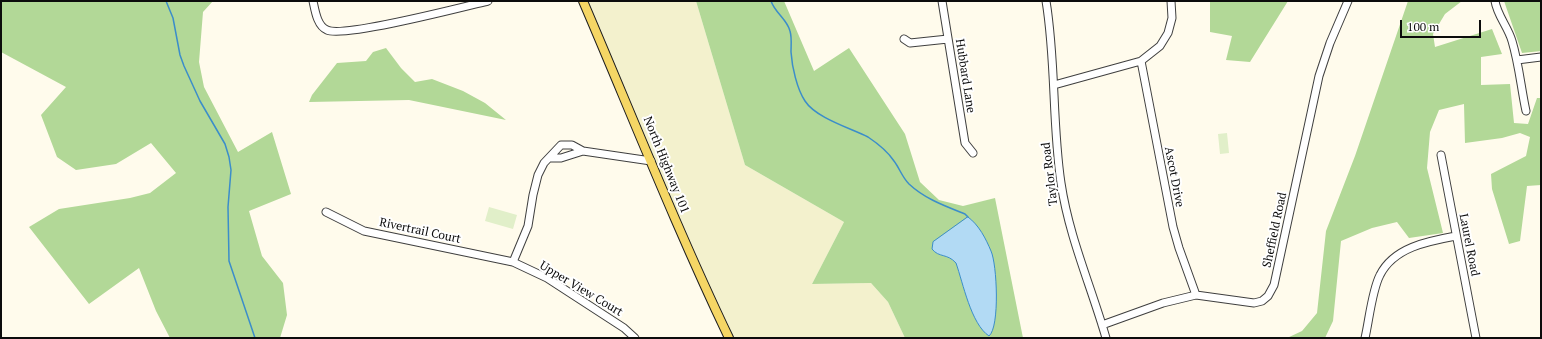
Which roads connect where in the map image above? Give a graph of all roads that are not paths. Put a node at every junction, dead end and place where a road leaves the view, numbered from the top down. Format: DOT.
graph roads {
  1 [pos="313,1"];
  2 [pos="488,1"];
  3 [pos="583,1"];
  4 [pos="942,1"];
  5 [pos="1046,1"];
  6 [pos="1171,1"];
  7 [pos="1348,1"];
  8 [pos="1495,1"];
  9 [pos="904,39"];
  10 [pos="948,39"];
  11 [pos="1541,57"];
  12 [pos="1517,60"];
  13 [pos="1141,61"];
  14 [pos="1054,85"];
  15 [pos="1526,111"];
  16 [pos="582,151"];
  17 [pos="973,153"];
  18 [pos="1441,155"];
  19 [pos="550,158"];
  20 [pos="651,161"];
  21 [pos="326,212"];
  22 [pos="1456,236"];
  23 [pos="513,262"];
  24 [pos="1196,294"];
  25 [pos="1102,325"];
  26 [pos="635,338"];
  27 [pos="729,338"];
  28 [pos="1106,338"];
  29 [pos="1365,338"];
  30 [pos="1476,338"];
  1 -- 2 [label="street"];
  3 -- 20 [label="main road, North Highway 101"];
  4 -- 10 [label="street, Hubbard Lane"];
  5 -- 14 [label="street, Taylor Road"];
  6 -- 13 [label="street"];
  7 -- 24 [label="street, Sheffield Road"];
  8 -- 12 [label="street"];
  9 -- 10 [label="street"];
  10 -- 17 [label="street, Hubbard Lane"];
  11 -- 12 [label="street"];
  12 -- 15 [label="street"];
  13 -- 14 [label="street"];
  13 -- 24 [label="street, Ascot Drive"];
  14 -- 25 [label="street, Taylor Road"];
  16 -- 19 [label="street"];
  16 -- 19 [label="street"];
  16 -- 20 [label="street"];
  18 -- 22 [label="street, Laurel Road"];
  19 -- 23 [label="street"];
  20 -- 27 [label="main road, North Highway 101"];
  21 -- 23 [label="street, Rivertrail Court"];
  22 -- 29 [label="street"];
  22 -- 30 [label="street, Laurel Road"];
  23 -- 26 [label="street, Upper View Court"];
  24 -- 25 [label="street, Sheffield Road"];
  25 -- 28 [label="street, Taylor Road"];
}
